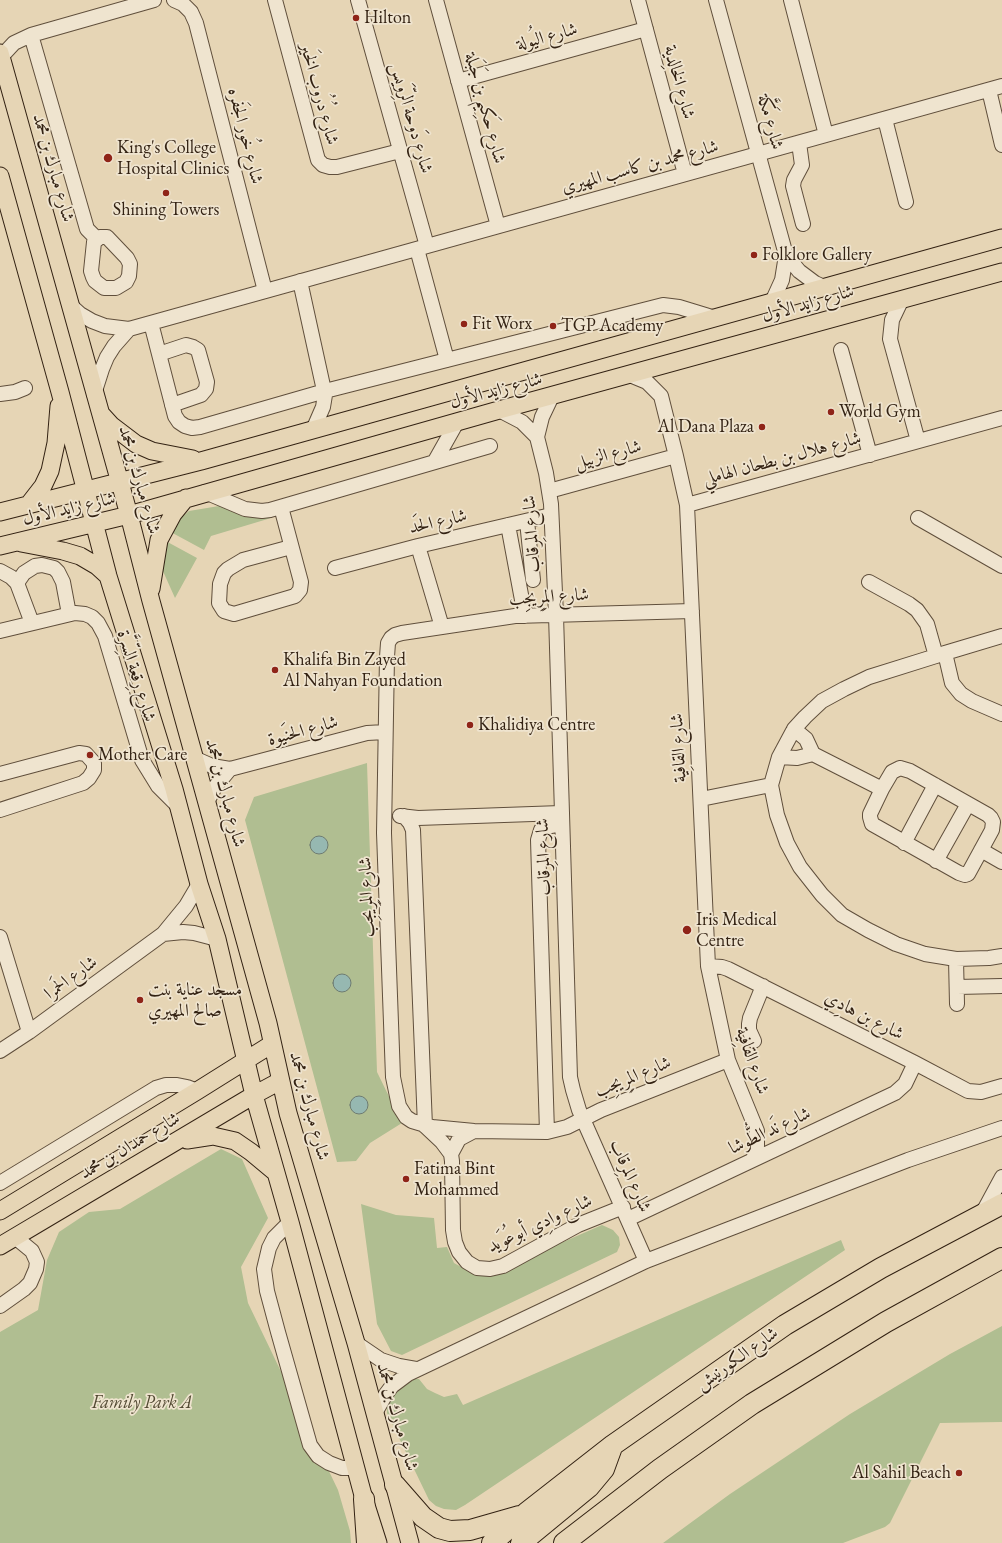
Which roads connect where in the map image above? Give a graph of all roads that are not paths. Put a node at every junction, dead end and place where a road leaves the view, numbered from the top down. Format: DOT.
graph roads {
  1 [pos="154,0"];
  2 [pos="174,0"];
  3 [pos="275,0"];
  4 [pos="358,0"];
  5 [pos="436,0"];
  6 [pos="638,0"];
  7 [pos="716,0"];
  8 [pos="791,0"];
  9 [pos="646,30"];
  10 [pos="31,34"];
  11 [pos="0,55"];
  12 [pos="458,81"];
  13 [pos="996,88"];
  14 [pos="885,119"];
  15 [pos="826,135"];
  16 [pos="799,143"];
  17 [pos="1002,145"];
  18 [pos="400,151"];
  19 [pos="759,154"];
  20 [pos="684,174"];
  21 [pos="0,176"];
  22 [pos="906,202"];
  23 [pos="4,209"];
  24 [pos="803,224"];
  25 [pos="498,226"];
  26 [pos="1002,238"];
  27 [pos="97,239"];
  28 [pos="422,247"];
  29 [pos="786,255"];
  30 [pos="1002,272"];
  31 [pos="300,281"];
  32 [pos="824,287"];
  33 [pos="265,291"];
  34 [pos="902,299"];
  35 [pos="772,302"];
  36 [pos="70,304"];
  37 [pos="715,318"];
  38 [pos="151,323"];
  39 [pos="129,329"];
  40 [pos="841,350"];
  41 [pos="159,354"];
  42 [pos="447,360"];
  43 [pos="630,374"];
  44 [pos="25,388"];
  45 [pos="325,390"];
  46 [pos="60,392"];
  47 [pos="0,394"];
  48 [pos="94,394"];
  49 [pos="552,396"];
  50 [pos="172,405"];
  51 [pos="499,410"];
  52 [pos="99,411"];
  53 [pos="1002,418"];
  54 [pos="457,422"];
  55 [pos="313,430"];
  56 [pos="537,437"];
  57 [pos="918,441"];
  58 [pos="490,446"];
  59 [pos="870,455"];
  60 [pos="676,456"];
  61 [pos="201,461"];
  62 [pos="435,461"];
  63 [pos="119,481"];
  64 [pos="86,490"];
  65 [pos="549,491"];
  66 [pos="206,492"];
  67 [pos="186,498"];
  68 [pos="29,504"];
  69 [pos="687,505"];
  70 [pos="281,507"];
  71 [pos="0,512"];
  72 [pos="129,515"];
  73 [pos="551,515"];
  74 [pos="918,518"];
  75 [pos="527,521"];
  76 [pos="94,524"];
  77 [pos="508,525"];
  78 [pos="7,544"];
  79 [pos="418,546"];
  80 [pos="291,547"];
  81 [pos="1002,566"];
  82 [pos="335,568"];
  83 [pos="0,571"];
  84 [pos="108,576"];
  85 [pos="533,580"];
  86 [pos="869,582"];
  87 [pos="17,583"];
  88 [pos="150,598"];
  89 [pos="692,611"];
  90 [pos="69,614"];
  91 [pos="556,615"];
  92 [pos="525,616"];
  93 [pos="32,623"];
  94 [pos="442,627"];
  95 [pos="0,631"];
  96 [pos="1002,636"];
  97 [pos="940,654"];
  98 [pos="1002,714"];
  99 [pos="794,729"];
  100 [pos="385,732"];
  101 [pos="813,754"];
  102 [pos="779,757"];
  103 [pos="194,758"];
  104 [pos="230,769"];
  105 [pos="0,774"];
  106 [pos="771,785"];
  107 [pos="935,785"];
  108 [pos="882,789"];
  109 [pos="701,799"];
  110 [pos="207,802"];
  111 [pos="968,804"];
  112 [pos="179,807"];
  113 [pos="0,810"];
  114 [pos="384,812"];
  115 [pos="404,816"];
  116 [pos="562,819"];
  117 [pos="904,843"];
  118 [pos="981,850"];
  119 [pos="936,861"];
  120 [pos="1002,862"];
  121 [pos="199,884"];
  122 [pos="163,934"];
  123 [pos="0,937"];
  124 [pos="217,939"];
  125 [pos="1002,956"];
  126 [pos="956,959"];
  127 [pos="708,966"];
  128 [pos="763,986"];
  129 [pos="1002,986"];
  130 [pos="957,987"];
  131 [pos="957,1004"];
  132 [pos="29,1032"];
  133 [pos="754,1042"];
  134 [pos="272,1044"];
  135 [pos="0,1051"];
  136 [pos="246,1060"];
  137 [pos="728,1060"];
  138 [pos="915,1062"];
  139 [pos="280,1081"];
  140 [pos="1002,1086"];
  141 [pos="198,1091"];
  142 [pos="254,1095"];
  143 [pos="584,1119"];
  144 [pos="425,1126"];
  145 [pos="1000,1130"];
  146 [pos="474,1131"];
  147 [pos="757,1131"];
  148 [pos="547,1132"];
  149 [pos="175,1143"];
  150 [pos="782,1146"];
  151 [pos="451,1154"];
  152 [pos="753,1160"];
  153 [pos="275,1172"];
  154 [pos="1002,1177"];
  155 [pos="0,1183"];
  156 [pos="1002,1204"];
  157 [pos="0,1211"];
  158 [pos="626,1213"];
  159 [pos="982,1214"];
  160 [pos="290,1222"];
  161 [pos="15,1238"];
  162 [pos="0,1246"];
  163 [pos="1002,1258"];
  164 [pos="646,1261"];
  165 [pos="0,1306"];
  166 [pos="356,1343"];
  167 [pos="416,1369"];
  168 [pos="375,1413"];
  169 [pos="613,1445"];
  170 [pos="356,1468"];
  171 [pos="396,1485"];
  172 [pos="364,1499"];
  173 [pos="526,1514"];
  174 [pos="572,1540"];
  175 [pos="367,1543"];
  176 [pos="378,1543"];
  177 [pos="410,1543"];
  178 [pos="492,1543"];
  179 [pos="521,1543"];
  1 -- 10 [label="street"];
  2 -- 33 [label="street, شارع خُور الجَفره"];
  3 -- 18 [label="street, شارع دُرُوب الخَير"];
  4 -- 18 [label="street, شارع دَوحة الرِّوَيس"];
  5 -- 12 [label="street, شارع حَكِيم بن جَبَلة"];
  6 -- 9 [label="street, شارع الخالِدية"];
  7 -- 19 [label="street, شارع مَكَّة"];
  8 -- 15 [label="street"];
  9 -- 12 [label="street, شارع اليُولة"];
  9 -- 20 [label="street, شارع الخالِدية"];
  10 -- 11 [label="street"];
  10 -- 27 [label="street"];
  11 -- 36 [label="main road, شارع مبارك بن محمد"];
  12 -- 25 [label="street, شارع حَكِيم بن جَبَلة"];
  13 -- 14 [label="street, شارع محمد بن كاسب المهيري"];
  13 -- 17 [label="street, شارع محمد بن كاسب المهيري"];
  14 -- 15 [label="street, شارع محمد بن كاسب المهيري"];
  14 -- 22 [label="street"];
  15 -- 16 [label="street, شارع محمد بن كاسب المهيري"];
  16 -- 19 [label="street, شارع محمد بن كاسب المهيري"];
  16 -- 24 [label="street"];
  18 -- 28 [label="street, شارع دَوحة الرِّوَيس"];
  19 -- 20 [label="street, شارع محمد بن كاسب المهيري"];
  19 -- 29 [label="street, شارع مَكَّة"];
  20 -- 25 [label="street, شارع محمد بن كاسب المهيري"];
  21 -- 23 [label="main road"];
  23 -- 46 [label="main road"];
  25 -- 28 [label="street, شارع محمد بن كاسب المهيري"];
  26 -- 32 [label="main road, شارع زايد الأول"];
  28 -- 31 [label="street, شارع محمد بن كاسب المهيري"];
  28 -- 42 [label="street, شارع دَوحة الرِّوَيس"];
  29 -- 32 [label="street, شارع مَكَّة"];
  29 -- 35 [label="street, شارع مَكَّة"];
  30 -- 34 [label="main road, شارع زايد الأول"];
  31 -- 33 [label="street, شارع محمد بن كاسب المهيري"];
  31 -- 45 [label="street"];
  32 -- 35 [label="main road, شارع زايد الأول"];
  33 -- 38 [label="street, شارع محمد بن كاسب المهيري"];
  34 -- 43 [label="main road, شارع زايد الأول"];
  34 -- 57 [label="street"];
  35 -- 37 [label="main road, شارع زايد الأول"];
  36 -- 39 [label="street, شارع محمد بن كاسب المهيري"];
  36 -- 48 [label="main road, شارع مبارك بن محمد"];
  37 -- 42 [label="street"];
  37 -- 55 [label="main road, شارع زايد الأول"];
  38 -- 39 [label="street, شارع محمد بن كاسب المهيري"];
  38 -- 41 [label="street"];
  39 -- 48 [label="street"];
  40 -- 59 [label="street"];
  41 -- 50 [label="street"];
  41 -- 50 [label="street"];
  42 -- 45 [label="street"];
  43 -- 49 [label="main road, شارع زايد الأول"];
  43 -- 60 [label="street, شارع القافِية"];
  44 -- 47 [label="street"];
  45 -- 50 [label="street"];
  45 -- 55 [label="street"];
  46 -- 64 [label="main road"];
  46 -- 68 [label="main road"];
  48 -- 52 [label="main road, شارع مبارك بن محمد"];
  49 -- 51 [label="main road, شارع زايد الأول"];
  49 -- 56 [label="street, شارع المِرقاب"];
  51 -- 54 [label="main road, شارع زايد الأول"];
  51 -- 56 [label="street"];
  52 -- 61 [label="main road"];
  52 -- 63 [label="main road, شارع مبارك بن محمد"];
  53 -- 57 [label="street, شارع هلال بن بطحان الهاملي"];
  54 -- 62 [label="street"];
  54 -- 66 [label="main road, شارع زايد الأول"];
  55 -- 61 [label="main road, شارع زايد الأول"];
  56 -- 65 [label="street, شارع المِرقاب"];
  57 -- 59 [label="street, شارع هلال بن بطحان الهاملي"];
  58 -- 62 [label="street"];
  59 -- 69 [label="street, شارع هلال بن بطحان الهاملي"];
  60 -- 65 [label="street, شارع الزبيل"];
  60 -- 69 [label="street, شارع القافِية"];
  61 -- 63 [label="main road, شارع زايد الأول"];
  62 -- 70 [label="street"];
  63 -- 64 [label="main road, شارع زايد الأول"];
  63 -- 72 [label="main road, شارع مبارك بن محمد"];
  64 -- 68 [label="main road, شارع زايد الأول"];
  64 -- 76 [label="main road"];
  65 -- 73 [label="street, شارع المِرقاب"];
  66 -- 67 [label="main road, شارع زايد الأول"];
  66 -- 70 [label="street"];
  67 -- 72 [label="main road, شارع زايد الأول"];
  67 -- 88 [label="main road"];
  68 -- 71 [label="main road, شارع زايد الأول"];
  69 -- 89 [label="street, شارع القافِية"];
  70 -- 80 [label="street"];
  72 -- 76 [label="main road, شارع زايد الأول"];
  72 -- 88 [label="main road, شارع مبارك بن محمد"];
  73 -- 75 [label="street, شارع الحَد"];
  73 -- 91 [label="street, شارع المِرقاب"];
  74 -- 81 [label="street"];
  75 -- 77 [label="street, شارع الحَد"];
  75 -- 85 [label="street"];
  76 -- 78 [label="main road, شارع زايد الأول"];
  76 -- 84 [label="main road"];
  77 -- 79 [label="street, شارع الحَد"];
  77 -- 92 [label="street"];
  78 -- 84 [label="main road"];
  79 -- 82 [label="street, شارع الحَد"];
  79 -- 94 [label="street"];
  80 -- 80 [label="street"];
  83 -- 87 [label="street"];
  84 -- 112 [label="main road"];
  86 -- 97 [label="street"];
  87 -- 90 [label="street"];
  87 -- 93 [label="street"];
  88 -- 103 [label="main road, شارع مبارك بن محمد"];
  89 -- 91 [label="street, شارع المِرِيجِب"];
  89 -- 109 [label="street, شارع القافِية"];
  90 -- 93 [label="street, شارع رِقعة السِّرَّة"];
  90 -- 112 [label="street, شارع رِقعة السِّرَّة"];
  91 -- 92 [label="street, شارع المِرِيجِب"];
  91 -- 116 [label="street, شارع المِرقاب"];
  92 -- 94 [label="street, شارع المِرِيجِب"];
  93 -- 95 [label="street, شارع رِقعة السِّرَّة"];
  94 -- 100 [label="street, شارع المِرِيجِب"];
  96 -- 97 [label="street"];
  97 -- 98 [label="street"];
  97 -- 99 [label="street"];
  99 -- 101 [label="street"];
  99 -- 102 [label="street"];
  100 -- 104 [label="street, شارع الحنَيوة"];
  100 -- 114 [label="street, شارع المِرِيجِب"];
  101 -- 102 [label="street"];
  101 -- 108 [label="street"];
  102 -- 106 [label="street"];
  103 -- 104 [label="street, شارع الحنَيوة"];
  103 -- 110 [label="main road, شارع مبارك بن محمد"];
  104 -- 110 [label="street"];
  105 -- 113 [label="street"];
  106 -- 109 [label="street"];
  106 -- 126 [label="street"];
  107 -- 108 [label="street"];
  107 -- 111 [label="street"];
  107 -- 117 [label="street"];
  108 -- 117 [label="street"];
  109 -- 127 [label="street, شارع القافِية"];
  110 -- 134 [label="main road, شارع مبارك بن محمد"];
  111 -- 118 [label="street"];
  111 -- 119 [label="street"];
  112 -- 121 [label="main road"];
  114 -- 115 [label="street"];
  114 -- 144 [label="street, شارع المِرِيجِب"];
  115 -- 116 [label="street"];
  115 -- 144 [label="street"];
  116 -- 143 [label="street, شارع المِرقاب"];
  116 -- 148 [label="street"];
  117 -- 119 [label="street"];
  118 -- 119 [label="street"];
  118 -- 120 [label="street"];
  121 -- 122 [label="street, شارع الحَمرا"];
  121 -- 124 [label="main road"];
  122 -- 124 [label="street"];
  122 -- 132 [label="street, شارع الحَمرا"];
  123 -- 132 [label="street"];
  124 -- 136 [label="main road"];
  125 -- 126 [label="street"];
  126 -- 130 [label="street"];
  127 -- 128 [label="street, شارع بن هادِي"];
  127 -- 137 [label="street, شارع القافِية"];
  128 -- 133 [label="street"];
  128 -- 138 [label="street, شارع بن هادِي"];
  129 -- 130 [label="street"];
  130 -- 131 [label="street"];
  132 -- 135 [label="street, شارع الحَمرا"];
  134 -- 136 [label="main road, شارع حمدان بن محمد"];
  134 -- 139 [label="main road, شارع مبارك بن محمد"];
  136 -- 141 [label="main road, شارع حمدان بن محمد"];
  136 -- 142 [label="main road"];
  137 -- 143 [label="street, شارع المِرِيجِب"];
  137 -- 147 [label="street, شارع القافِية"];
  138 -- 140 [label="street, شارع بن هادِي"];
  138 -- 150 [label="street, شارع نَد الطُّوشا"];
  139 -- 142 [label="main road, شارع حمدان بن محمد"];
  139 -- 166 [label="main road, شارع مبارك بن محمد"];
  141 -- 155 [label="street"];
  141 -- 157 [label="main road, شارع حمدان بن محمد"];
  142 -- 149 [label="main road, شارع حمدان بن محمد"];
  142 -- 153 [label="main road"];
  143 -- 148 [label="street, شارع المِرِيجِب"];
  143 -- 158 [label="street, شارع المِرقاب"];
  144 -- 146 [label="street, شارع المِرِيجِب"];
  144 -- 151 [label="street"];
  145 -- 164 [label="street"];
  146 -- 148 [label="street, شارع المِرِيجِب"];
  146 -- 151 [label="street"];
  147 -- 150 [label="street"];
  147 -- 152 [label="street, شارع القافِية"];
  149 -- 153 [label="main road"];
  149 -- 161 [label="main road, شارع حمدان بن محمد"];
  150 -- 152 [label="street, شارع نَد الطُّوشا"];
  151 -- 158 [label="street, شارع وادِي أبوعُوَيد"];
  152 -- 158 [label="street, شارع نَد الطُّوشا"];
  153 -- 160 [label="main road"];
  154 -- 159 [label="street"];
  156 -- 159 [label="highway, شارع الكورنيش"];
  158 -- 164 [label="street, شارع المِرقاب"];
  159 -- 169 [label="highway, شارع الكورنيش"];
  160 -- 170 [label="main road"];
  160 -- 170 [label="street"];
  161 -- 162 [label="main road, شارع حمدان بن محمد"];
  161 -- 165 [label="street"];
  163 -- 174 [label="highway"];
  164 -- 167 [label="street"];
  166 -- 167 [label="street"];
  166 -- 168 [label="main road, شارع مبارك بن محمد"];
  167 -- 168 [label="street"];
  168 -- 171 [label="main road, شارع مبارك بن محمد"];
  169 -- 173 [label="highway, شارع الكورنيش"];
  169 -- 179 [label="highway"];
  170 -- 172 [label="main road"];
  171 -- 173 [label="highway"];
  171 -- 177 [label="main road, شارع مبارك بن محمد"];
  172 -- 175 [label="highway"];
  172 -- 176 [label="main road"];
  173 -- 178 [label="highway, شارع الكورنيش"];
}
